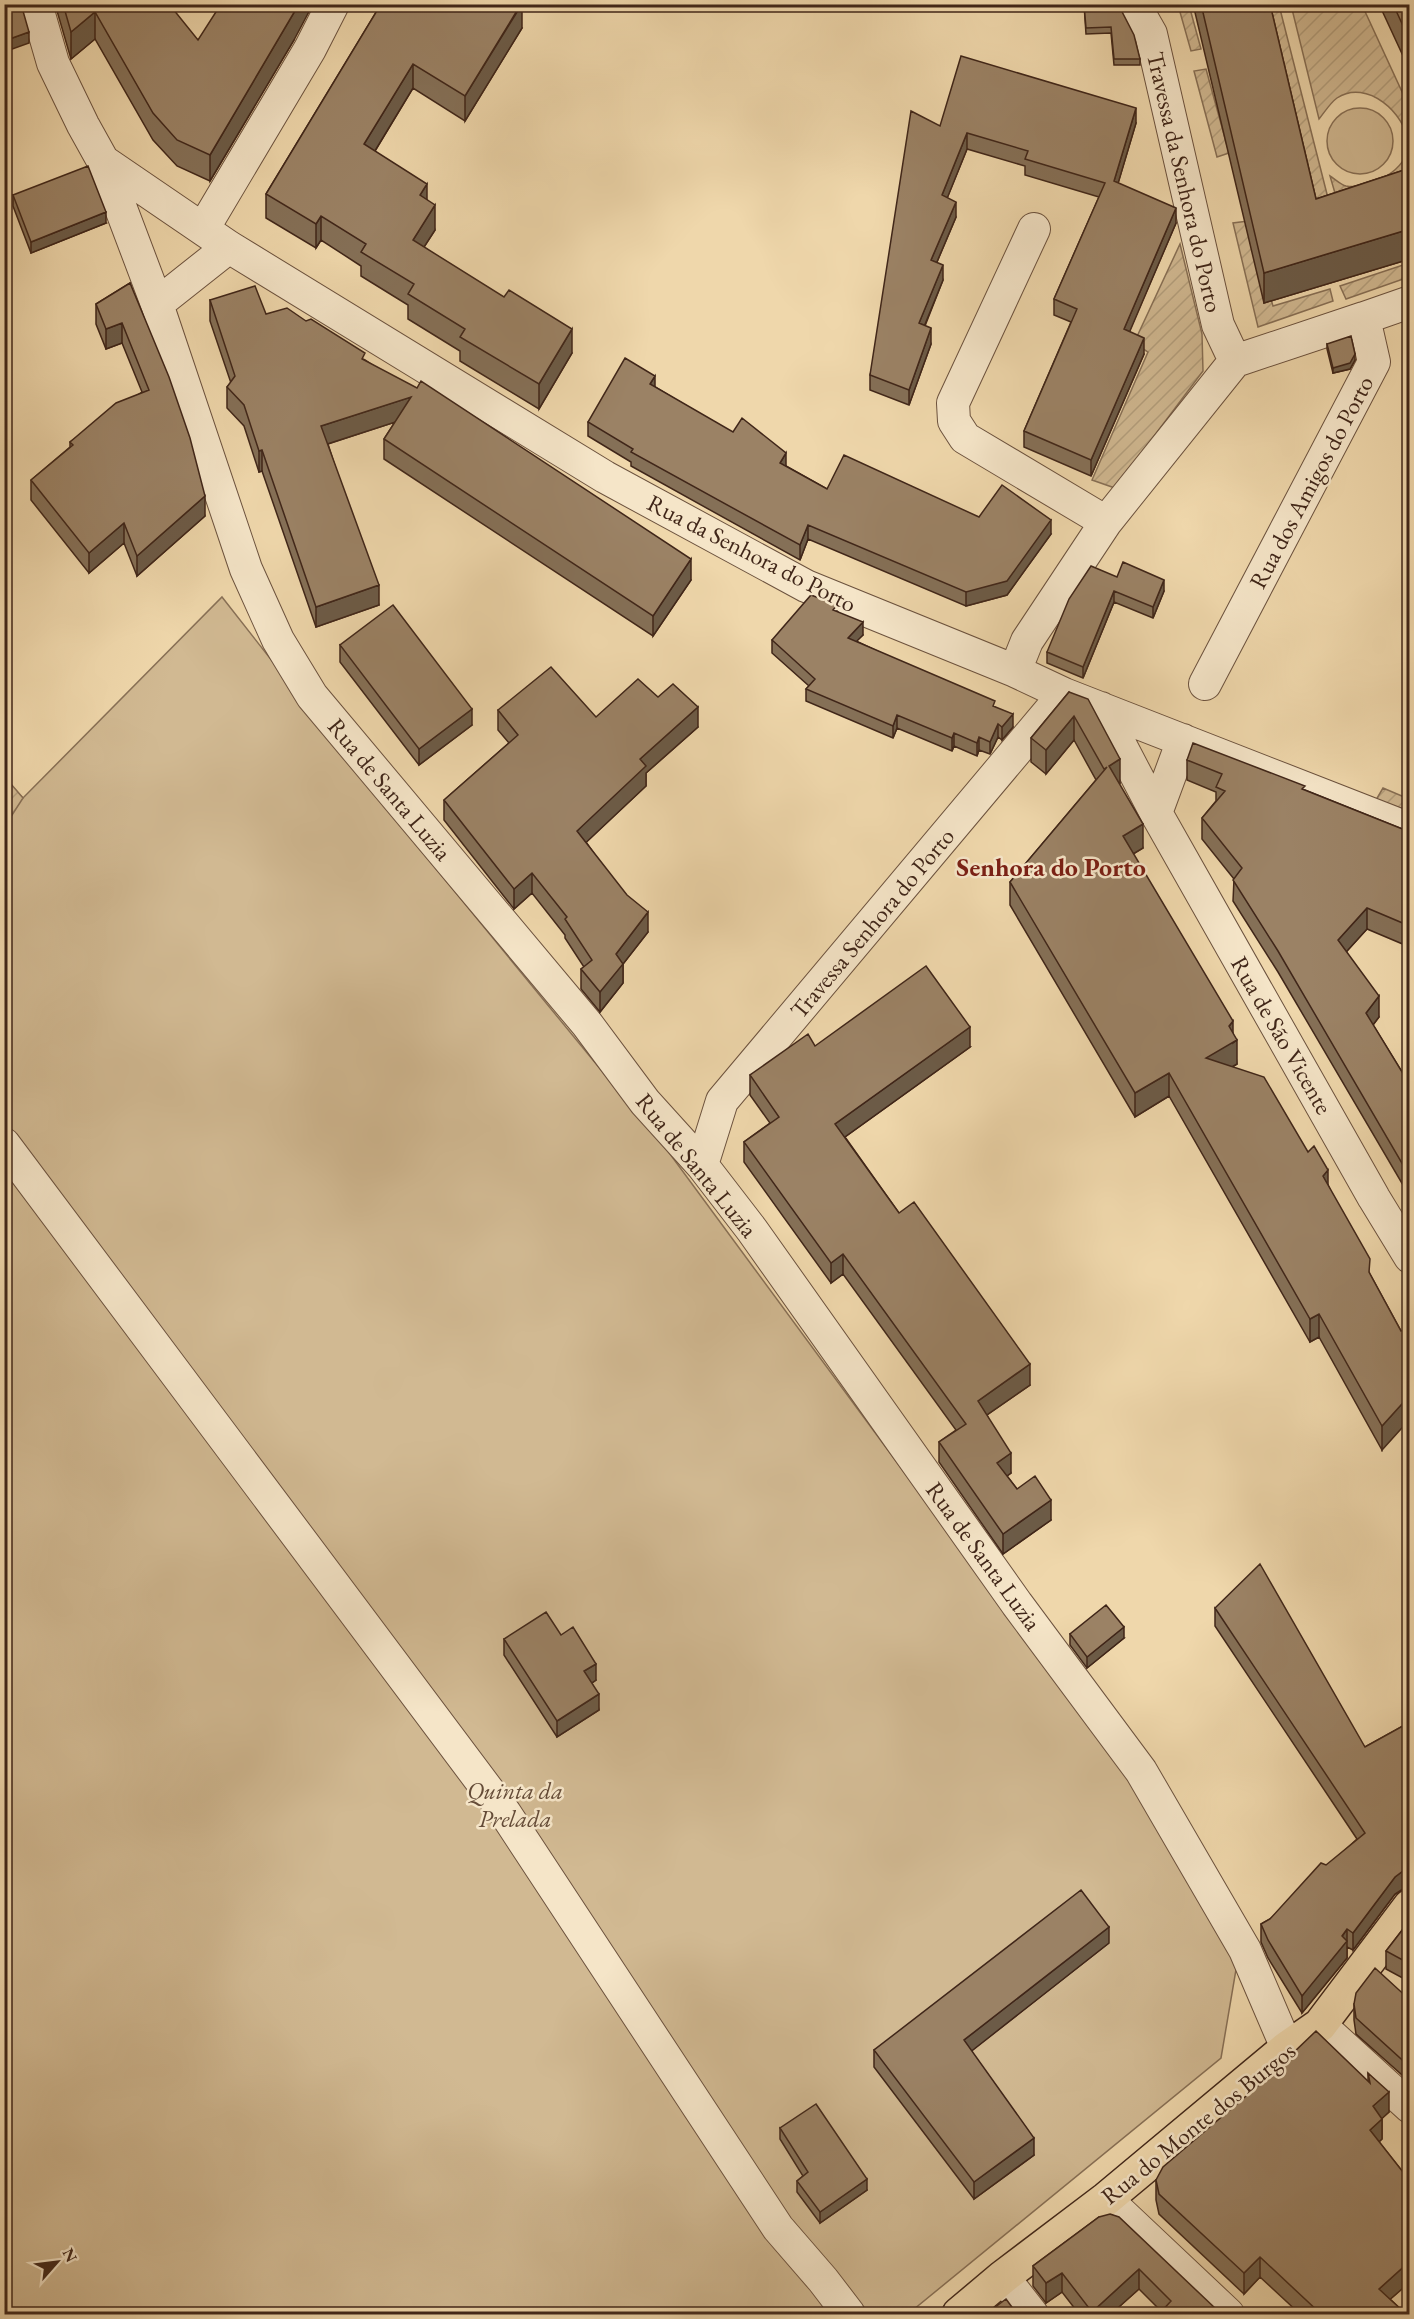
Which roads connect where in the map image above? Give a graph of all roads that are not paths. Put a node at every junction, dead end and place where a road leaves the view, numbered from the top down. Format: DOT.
graph roads {
  1 [pos="36,4"];
  2 [pos="333,4"];
  3 [pos="1134,4"];
  4 [pos="104,161"];
  5 [pos="203,229"];
  6 [pos="1034,229"];
  7 [pos="229,247"];
  8 [pos="1410,302"];
  9 [pos="157,304"];
  10 [pos="1364,318"];
  11 [pos="1235,361"];
  12 [pos="1106,522"];
  13 [pos="1015,671"];
  14 [pos="1205,684"];
  15 [pos="1064,694"];
  16 [pos="1101,708"];
  17 [pos="1184,740"];
  18 [pos="1156,813"];
  19 [pos="1410,829"];
  20 [pos="4,1144"];
  21 [pos="702,1165"];
  22 [pos="1410,1257"];
  23 [pos="1410,1906"];
  24 [pos="1320,2025"];
  25 [pos="1287,2048"];
  26 [pos="1410,2107"];
  27 [pos="1106,2199"];
  28 [pos="1003,2277"];
  29 [pos="849,2314"];
  30 [pos="959,2314"];
  31 [pos="1032,2314"];
  32 [pos="1228,2314"];
  1 -- 4 [label="street, Rua de Santa Luzia"];
  2 -- 5 [label="street"];
  3 -- 11 [label="street, Travessa da Senhora do Porto"];
  4 -- 5 [label="street, Rua da Senhora do Porto"];
  4 -- 9 [label="street, Rua de Santa Luzia"];
  5 -- 7 [label="street, Rua da Senhora do Porto"];
  6 -- 12 [label="street"];
  7 -- 9 [label="street"];
  7 -- 13 [label="street, Rua da Senhora do Porto"];
  8 -- 10 [label="street"];
  9 -- 21 [label="street, Rua de Santa Luzia"];
  10 -- 11 [label="street"];
  10 -- 14 [label="street, Rua dos Amigos do Porto"];
  11 -- 12 [label="street"];
  12 -- 13 [label="street"];
  13 -- 15 [label="street, Rua da Senhora do Porto"];
  15 -- 16 [label="street, Rua da Senhora do Porto"];
  15 -- 21 [label="street, Travessa Senhora do Porto"];
  16 -- 17 [label="street, Rua da Senhora do Porto"];
  16 -- 18 [label="street, Rua de São Vicente"];
  17 -- 18 [label="street"];
  17 -- 19 [label="street, Rua da Senhora do Porto"];
  18 -- 22 [label="street, Rua de São Vicente"];
  20 -- 29 [label="street"];
  21 -- 25 [label="street, Rua de Santa Luzia"];
  23 -- 24 [label="main road, Rua do Monte dos Burgos"];
  24 -- 25 [label="main road, Rua do Monte dos Burgos"];
  24 -- 26 [label="street"];
  25 -- 27 [label="main road, Rua do Monte dos Burgos"];
  27 -- 28 [label="main road, Rua do Monte dos Burgos"];
  27 -- 32 [label="street"];
  28 -- 30 [label="main road, Rua do Monte dos Burgos"];
  28 -- 31 [label="street"];
}
